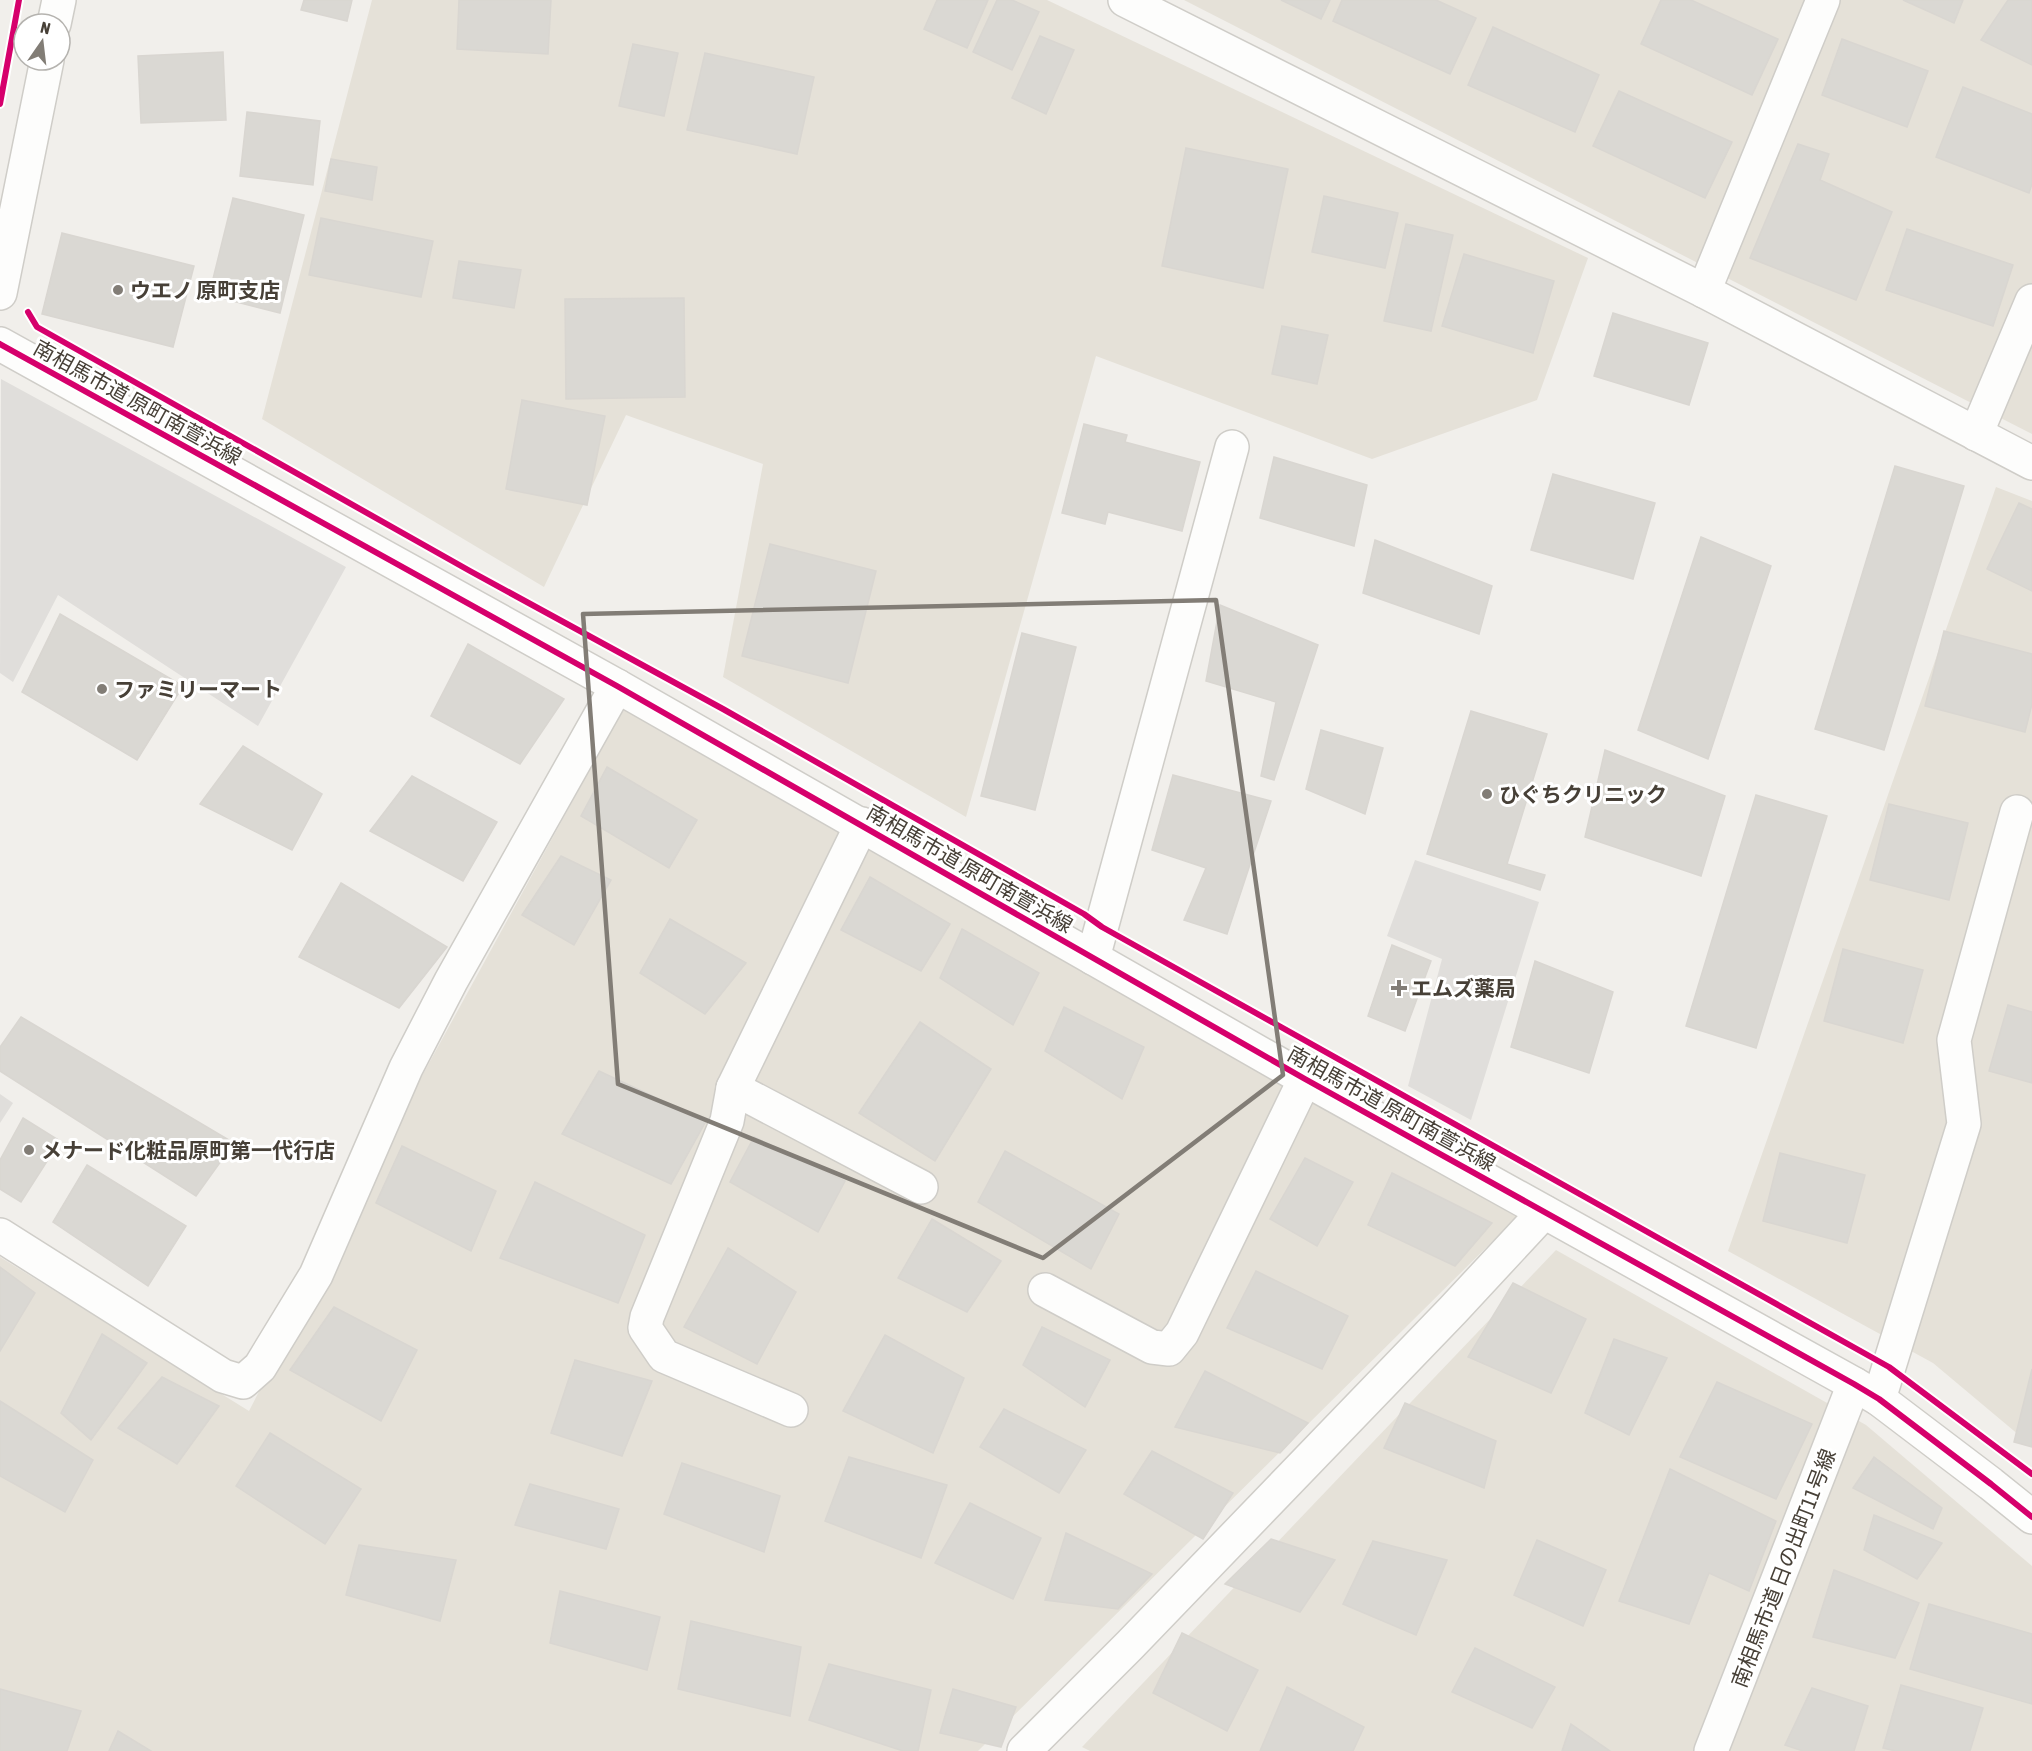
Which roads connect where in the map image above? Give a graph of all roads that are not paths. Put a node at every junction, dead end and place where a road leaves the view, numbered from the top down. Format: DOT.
graph roads {
  1 [pos="1125,0"];
  2 [pos="1817,2"];
  3 [pos="45,72"];
  4 [pos="1704,291"];
  5 [pos="0,293"];
  6 [pos="2032,301"];
  7 [pos="0,344"];
  8 [pos="1976,434"];
  9 [pos="1232,447"];
  10 [pos="2032,463"];
  11 [pos="617,686"];
  12 [pos="2017,812"];
  13 [pos="862,824"];
  14 [pos="1094,958"];
  15 [pos="1305,1079"];
  16 [pos="733,1088"];
  17 [pos="921,1187"];
  18 [pos="1544,1212"];
  19 [pos="0,1235"];
  20 [pos="1045,1290"];
  21 [pos="1866,1392"];
  22 [pos="791,1410"];
  23 [pos="2032,1517"];
  24 [pos="1024,1751"];
  25 [pos="1711,1751"];
  1 -- 4 [label="street"];
  2 -- 4 [label="street"];
  3 -- 5 [label="street"];
  4 -- 8 [label="street"];
  6 -- 8 [label="street"];
  7 -- 11 [label="street, 南相馬市道 原町南萱浜線"];
  8 -- 10 [label="street"];
  9 -- 14 [label="street"];
  11 -- 13 [label="street, 南相馬市道 原町南萱浜線"];
  11 -- 19 [label="street"];
  12 -- 21 [label="street, 南相馬市道 日の出町11号線"];
  13 -- 14 [label="street, 南相馬市道 原町南萱浜線"];
  13 -- 16 [label="street"];
  14 -- 15 [label="street, 南相馬市道 原町南萱浜線"];
  15 -- 18 [label="street, 南相馬市道 原町南萱浜線"];
  15 -- 20 [label="street"];
  16 -- 17 [label="street"];
  16 -- 22 [label="street"];
  18 -- 21 [label="street, 南相馬市道 原町南萱浜線"];
  18 -- 24 [label="street"];
  21 -- 23 [label="street, 南相馬市道 原町南萱浜線"];
  21 -- 25 [label="street, 南相馬市道 日の出町11号線"];
}
